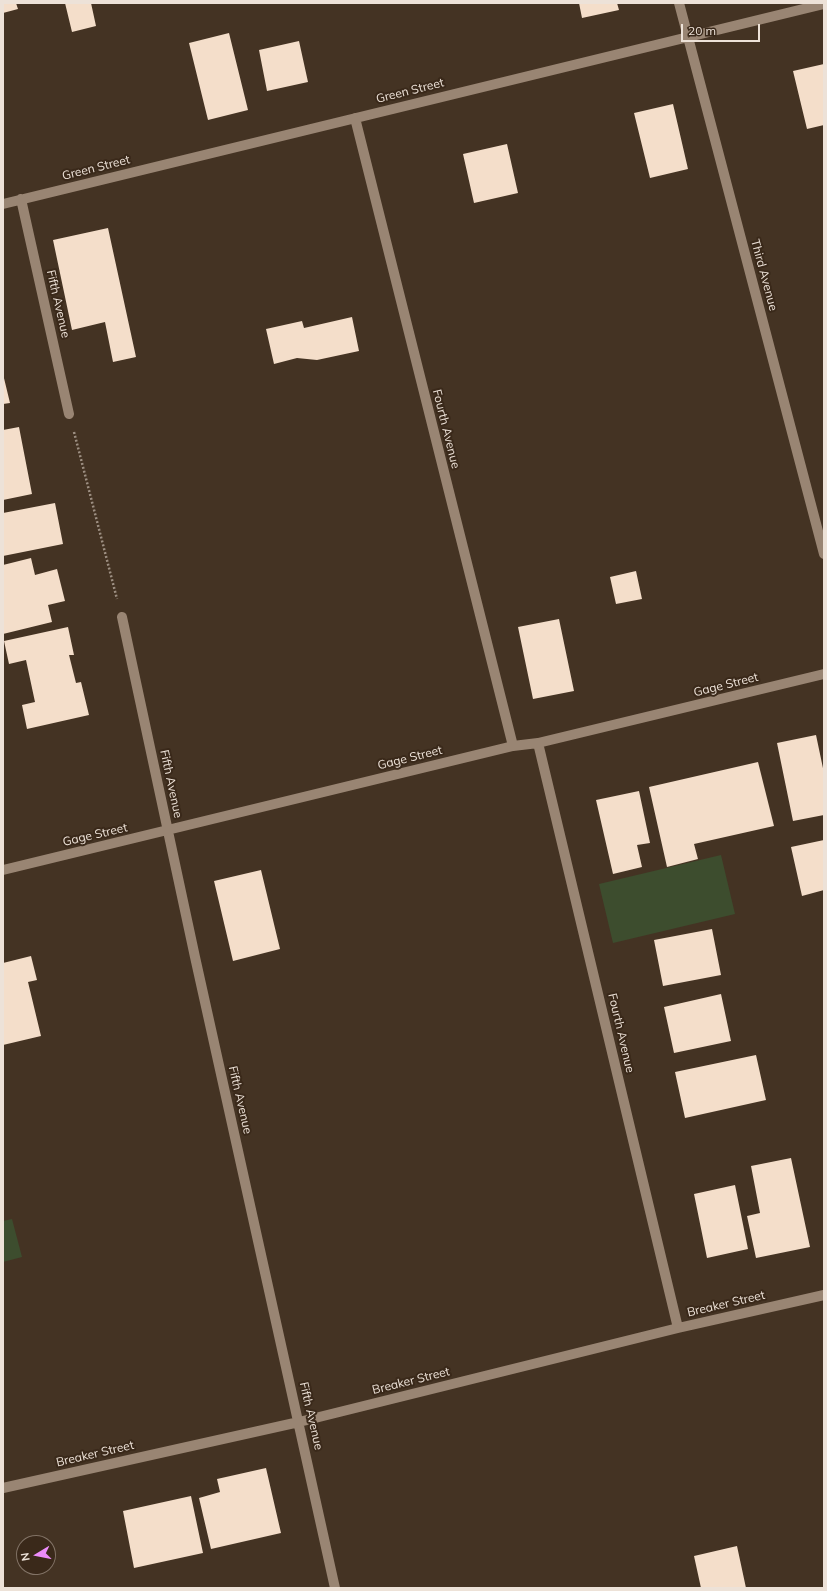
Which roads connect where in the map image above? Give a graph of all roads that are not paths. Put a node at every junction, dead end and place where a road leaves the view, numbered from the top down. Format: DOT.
graph roads {
  1 [pos="679,3"];
  2 [pos="824,4"];
  3 [pos="688,37"];
  4 [pos="355,118"];
  5 [pos="21,199"];
  6 [pos="3,204"];
  7 [pos="69,414"];
  8 [pos="824,554"];
  9 [pos="122,617"];
  10 [pos="824,674"];
  11 [pos="538,743"];
  12 [pos="512,746"];
  13 [pos="168,830"];
  14 [pos="3,870"];
  15 [pos="824,1295"];
  16 [pos="678,1328"];
  17 [pos="299,1422"];
  18 [pos="3,1488"];
  19 [pos="335,1588"];
  1 -- 3 [label="street, Third Avenue"];
  2 -- 3 [label="street, Green Street"];
  3 -- 4 [label="street, Green Street"];
  3 -- 8 [label="street, Third Avenue"];
  4 -- 5 [label="street, Green Street"];
  4 -- 12 [label="street, Fourth Avenue"];
  5 -- 6 [label="street, Green Street"];
  5 -- 7 [label="street, Fifth Avenue"];
  9 -- 13 [label="street, Fifth Avenue"];
  10 -- 11 [label="street, Gage Street"];
  11 -- 12 [label="street, Gage Street"];
  11 -- 16 [label="street, Fourth Avenue"];
  12 -- 13 [label="street, Gage Street"];
  13 -- 14 [label="street, Gage Street"];
  13 -- 17 [label="street, Fifth Avenue"];
  15 -- 16 [label="street, Breaker Street"];
  16 -- 17 [label="street, Breaker Street"];
  17 -- 18 [label="street, Breaker Street"];
  17 -- 19 [label="street, Fifth Avenue"];
}
